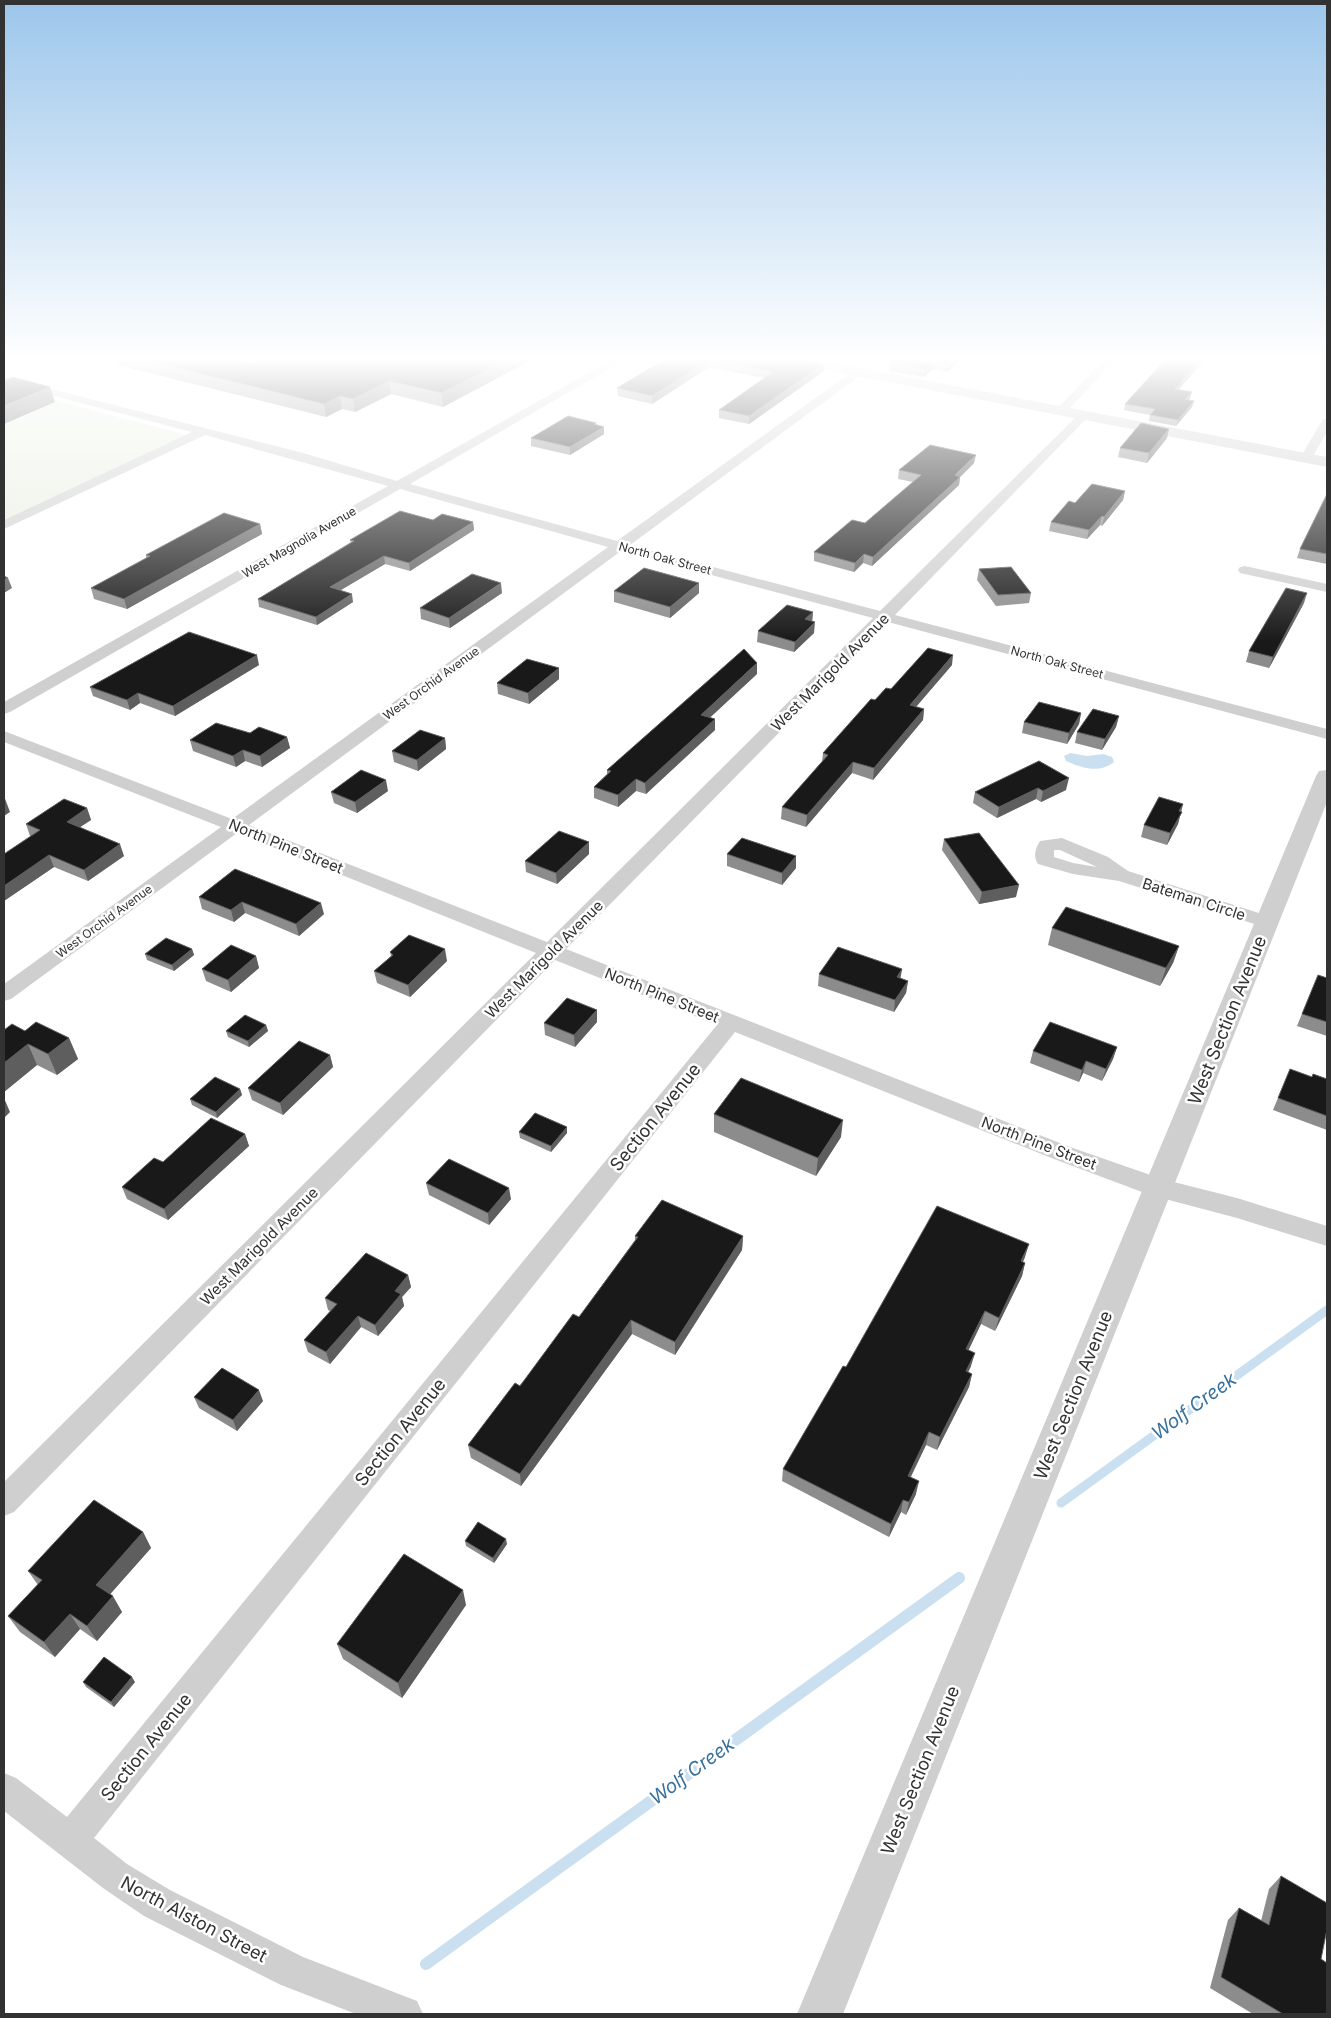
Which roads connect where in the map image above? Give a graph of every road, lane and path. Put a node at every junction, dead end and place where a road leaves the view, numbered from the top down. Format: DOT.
graph roads {
  1 [pos="157,453"];
  2 [pos="284,453"];
  3 [pos="456,453"];
  4 [pos="741,453"];
  5 [pos="1046,453"];
  6 [pos="1281,453"];
  7 [pos="1309,453"];
  8 [pos="1306,458"];
  9 [pos="1327,462"];
  10 [pos="400,485"];
  11 [pos="4,525"];
  12 [pos="621,546"];
  13 [pos="1246,570"];
  14 [pos="1327,588"];
  15 [pos="885,616"];
  16 [pos="4,709"];
  17 [pos="1327,734"];
  18 [pos="4,736"];
  19 [pos="1327,776"];
  20 [pos="235,826"];
  21 [pos="1121,875"];
  22 [pos="1267,922"];
  23 [pos="552,951"];
  24 [pos="4,994"];
  25 [pos="731,1023"];
  26 [pos="1158,1188"];
  27 [pos="1327,1236"];
  28 [pos="4,1502"];
  29 [pos="4,1790"];
  30 [pos="69,1841"];
  31 [pos="404,2014"];
  32 [pos="820,2014"];
  1 -- 11 [label="street"];
  2 -- 10 [label="street, North Oak Street"];
  3 -- 10 [label="street, West Magnolia Avenue"];
  4 -- 12 [label="street, West Orchid Avenue"];
  5 -- 15 [label="street, West Marigold Avenue"];
  6 -- 8 [label="street"];
  7 -- 8 [label="street"];
  8 -- 9 [label="street"];
  10 -- 12 [label="street, North Oak Street"];
  10 -- 16 [label="street, West Magnolia Avenue"];
  12 -- 15 [label="street, North Oak Street"];
  12 -- 20 [label="street, West Orchid Avenue"];
  13 -- 14 [label="street"];
  15 -- 17 [label="street, North Oak Street"];
  15 -- 23 [label="street, West Marigold Avenue"];
  18 -- 20 [label="street, North Pine Street"];
  19 -- 22 [label="street, West Section Avenue"];
  20 -- 23 [label="street, North Pine Street"];
  20 -- 24 [label="street, West Orchid Avenue"];
  21 -- 22 [label="street, Bateman Circle"];
  22 -- 26 [label="street, West Section Avenue"];
  23 -- 25 [label="street, North Pine Street"];
  23 -- 28 [label="street, West Marigold Avenue"];
  25 -- 26 [label="street, North Pine Street"];
  25 -- 30 [label="street, Section Avenue"];
  26 -- 27 [label="street, North Pine Street"];
  26 -- 32 [label="street, West Section Avenue"];
  29 -- 30 [label="street, North Alston Street"];
  30 -- 31 [label="street, North Alston Street"];
}
